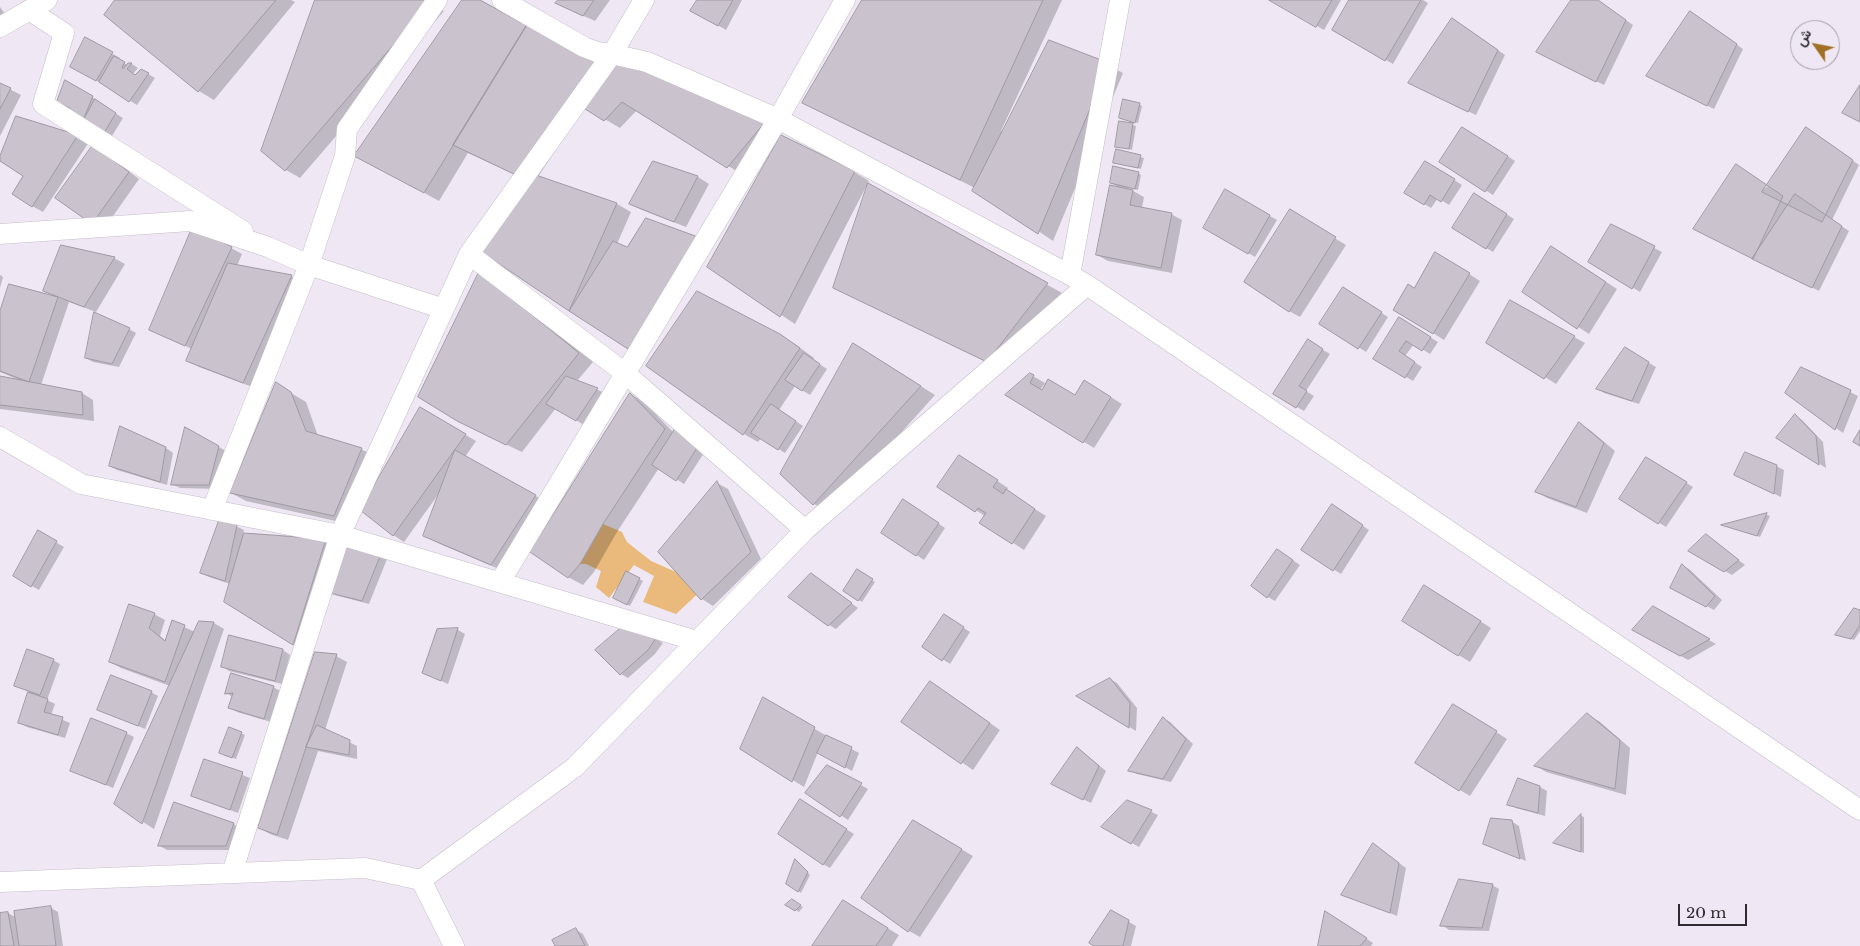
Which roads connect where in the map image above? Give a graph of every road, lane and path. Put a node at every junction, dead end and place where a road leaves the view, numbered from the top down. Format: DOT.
graph roads {
  1 [pos="47,0"];
  2 [pos="438,0"];
  3 [pos="502,0"];
  4 [pos="644,0"];
  5 [pos="844,0"];
  6 [pos="1120,0"];
  7 [pos="29,10"];
  8 [pos="0,27"];
  9 [pos="612,54"];
  10 [pos="778,119"];
  11 [pos="0,234"];
  12 [pos="268,247"];
  13 [pos="469,254"];
  14 [pos="310,265"];
  15 [pos="1070,275"];
  16 [pos="1087,285"];
  17 [pos="444,309"];
  18 [pos="626,374"];
  19 [pos="0,437"];
  20 [pos="212,510"];
  21 [pos="805,530"];
  22 [pos="340,535"];
  23 [pos="500,582"];
  24 [pos="697,641"];
  25 [pos="1860,810"];
  26 [pos="232,873"];
  27 [pos="421,880"];
  28 [pos="0,882"];
  29 [pos="454,946"];
  1 -- 7 [label="street"];
  2 -- 14 [label="street"];
  3 -- 9 [label="street"];
  4 -- 9 [label="street"];
  5 -- 10 [label="street"];
  6 -- 15 [label="street"];
  7 -- 8 [label="street"];
  7 -- 12 [label="street"];
  9 -- 10 [label="street"];
  9 -- 13 [label="street"];
  10 -- 15 [label="street"];
  10 -- 18 [label="street"];
  11 -- 12 [label="street"];
  12 -- 14 [label="street"];
  13 -- 17 [label="street"];
  13 -- 18 [label="street"];
  14 -- 17 [label="street"];
  14 -- 20 [label="street"];
  15 -- 16 [label="street"];
  16 -- 21 [label="street"];
  16 -- 25 [label="street"];
  17 -- 22 [label="street"];
  18 -- 21 [label="street"];
  18 -- 23 [label="street"];
  19 -- 20 [label="street"];
  20 -- 22 [label="street"];
  21 -- 24 [label="street"];
  22 -- 23 [label="street"];
  22 -- 26 [label="street"];
  23 -- 24 [label="street"];
  24 -- 27 [label="street"];
  26 -- 27 [label="street"];
  26 -- 28 [label="street"];
  27 -- 29 [label="street"];
}
